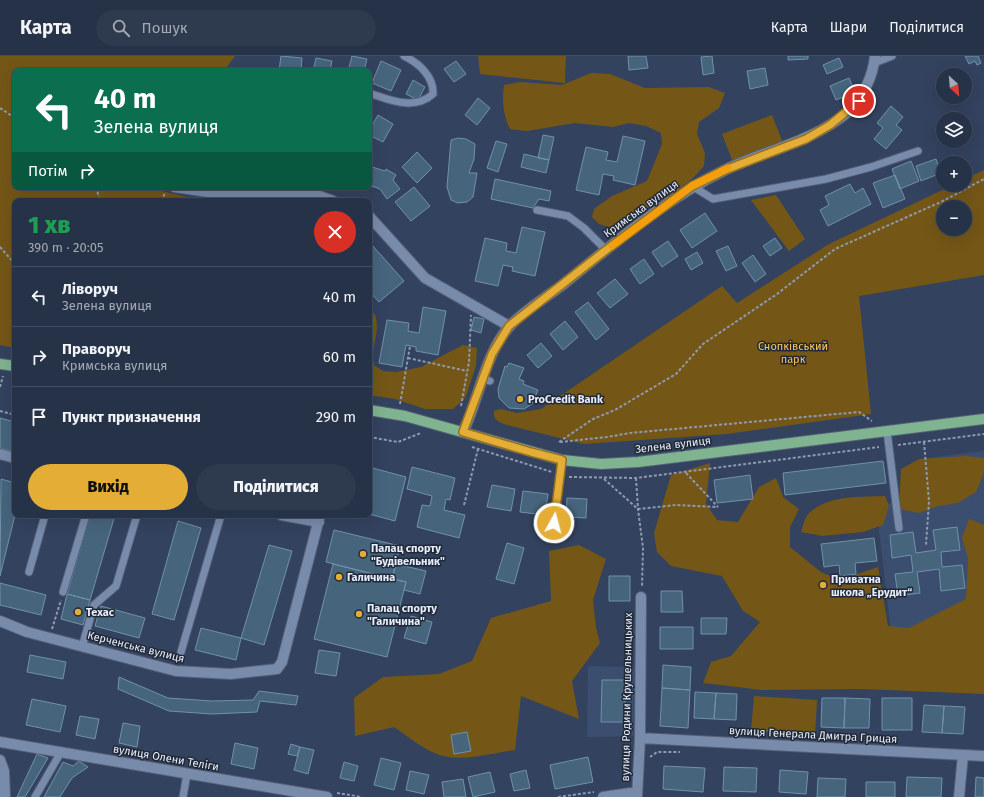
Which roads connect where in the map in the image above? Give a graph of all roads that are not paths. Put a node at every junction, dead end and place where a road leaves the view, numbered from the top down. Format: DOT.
graph roads {
  1 [pos="404,56"];
  2 [pos="892,56"];
  3 [pos="874,60"];
  4 [pos="372,94"];
  5 [pos="918,151"];
  6 [pos="692,186"];
  7 [pos="195,190"];
  8 [pos="312,190"];
  9 [pos="271,198"];
  10 [pos="327,198"];
  11 [pos="537,210"];
  12 [pos="372,219"];
  13 [pos="606,250"];
  14 [pos="509,326"];
  15 [pos="0,364"];
  16 [pos="12,366"];
  17 [pos="372,410"];
  18 [pos="984,419"];
  19 [pos="886,431"];
  20 [pos="463,432"];
  21 [pos="0,454"];
  22 [pos="12,457"];
  23 [pos="562,460"];
  24 [pos="44,518"];
  25 [pos="85,518"];
  26 [pos="136,518"];
  27 [pos="220,518"];
  28 [pos="320,519"];
  29 [pos="554,523"];
  30 [pos="899,528"];
  31 [pos="29,572"];
  32 [pos="63,592"];
  33 [pos="641,597"];
  34 [pos="0,621"];
  35 [pos="82,647"];
  36 [pos="181,652"];
  37 [pos="640,738"];
  38 [pos="0,742"];
  39 [pos="61,752"];
  40 [pos="964,755"];
  41 [pos="984,756"];
  42 [pos="0,760"];
  43 [pos="187,774"];
  44 [pos="637,795"];
  45 [pos="5,797"];
  46 [pos="35,797"];
  47 [pos="183,797"];
  48 [pos="327,797"];
  49 [pos="603,797"];
  50 [pos="959,797"];
  1 -- 4 [label="lane"];
  2 -- 3 [label="lane"];
  3 -- 6 [label="street, Кримська вулиця"];
  5 -- 6 [label="lane"];
  6 -- 13 [label="street, Кримська вулиця"];
  7 -- 9 [label="street"];
  8 -- 9 [label="street"];
  8 -- 10 [label="street"];
  11 -- 13 [label="lane"];
  12 -- 14 [label="street"];
  13 -- 14 [label="street, Кримська вулиця"];
  14 -- 20 [label="street, Кримська вулиця"];
  15 -- 16 [label="main road"];
  17 -- 20 [label="main road, Зелена вулиця"];
  18 -- 19 [label="main road, Зелена вулиця"];
  19 -- 23 [label="main road, Зелена вулиця"];
  19 -- 30 [label="lane"];
  20 -- 23 [label="main road, Зелена вулиця"];
  21 -- 22 [label="street"];
  23 -- 29 [label="lane"];
  24 -- 31 [label="lane"];
  25 -- 32 [label="lane"];
  26 -- 35 [label="lane"];
  27 -- 36 [label="lane"];
  28 -- 35 [label="street, Керченська вулиця"];
  33 -- 37 [label="street, вулиця Родини Крушельницьких"];
  34 -- 35 [label="street, Керченська вулиця"];
  37 -- 40 [label="street, вулиця Генерала Дмитра Грицая"];
  37 -- 44 [label="street, вулиця Родини Крушельницьких"];
  38 -- 39 [label="street, вулиця Олени Теліги"];
  39 -- 43 [label="street, вулиця Олени Теліги"];
  39 -- 46 [label="lane"];
  40 -- 41 [label="street, вулиця Генерала Дмитра Грицая"];
  40 -- 50 [label="street"];
  42 -- 45 [label="street"];
  43 -- 47 [label="lane"];
  43 -- 48 [label="street, вулиця Олени Теліги"];
  44 -- 49 [label="street"];
}
